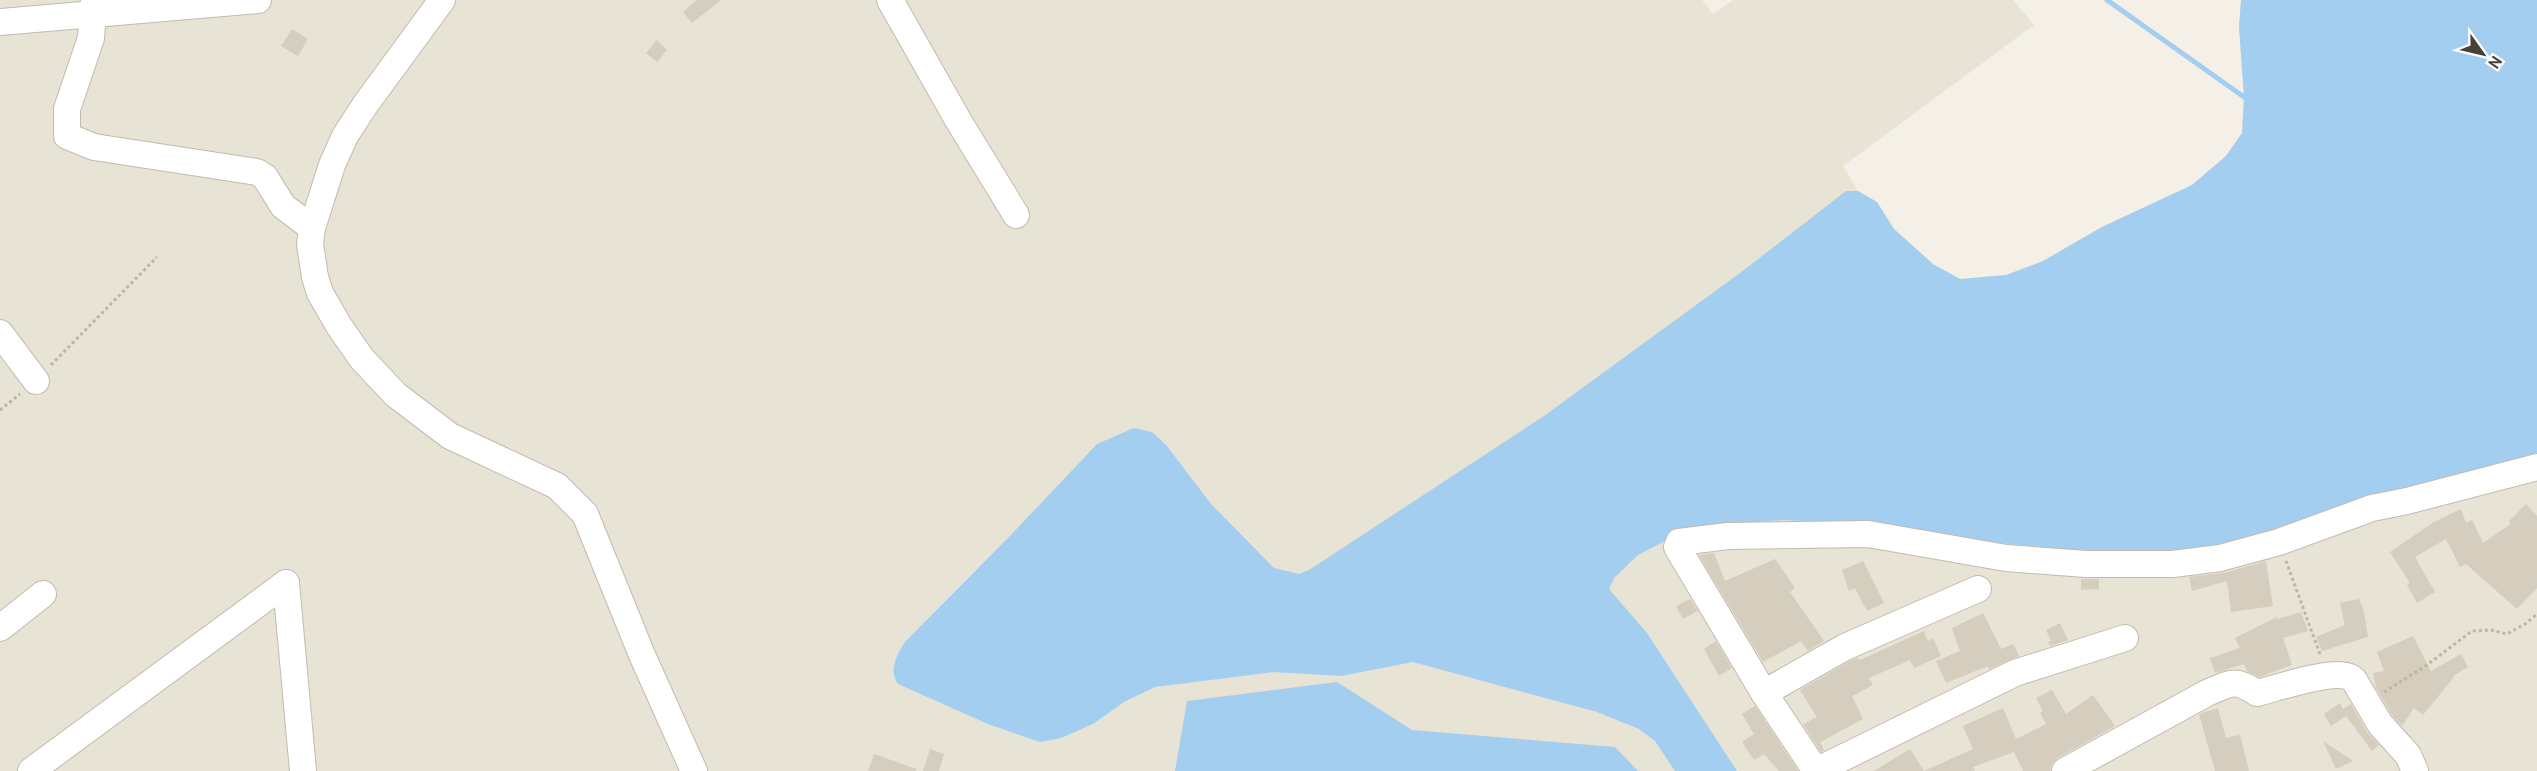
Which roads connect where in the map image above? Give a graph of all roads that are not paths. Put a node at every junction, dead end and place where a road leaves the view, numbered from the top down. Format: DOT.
graph roads {
  1 [pos="258,0"];
  2 [pos="442,0"];
  3 [pos="890,0"];
  4 [pos="94,7"];
  5 [pos="0,21"];
  6 [pos="1016,215"];
  7 [pos="312,228"];
  8 [pos="0,333"];
  9 [pos="36,381"];
  10 [pos="2537,467"];
  11 [pos="1978,589"];
  12 [pos="43,594"];
  13 [pos="0,628"];
  14 [pos="2125,638"];
  15 [pos="1764,693"];
  16 [pos="31,771"];
  17 [pos="303,771"];
  18 [pos="693,771"];
  19 [pos="1816,771"];
  20 [pos="2065,771"];
  21 [pos="2415,771"];
  1 -- 4 [label="street"];
  2 -- 7 [label="street"];
  3 -- 6 [label="street"];
  4 -- 5 [label="street"];
  4 -- 7 [label="street"];
  7 -- 18 [label="street"];
  8 -- 9 [label="street"];
  10 -- 15 [label="street"];
  11 -- 15 [label="street"];
  12 -- 13 [label="street"];
  14 -- 19 [label="street"];
  15 -- 19 [label="street"];
  16 -- 17 [label="street"];
  20 -- 21 [label="street"];
}
